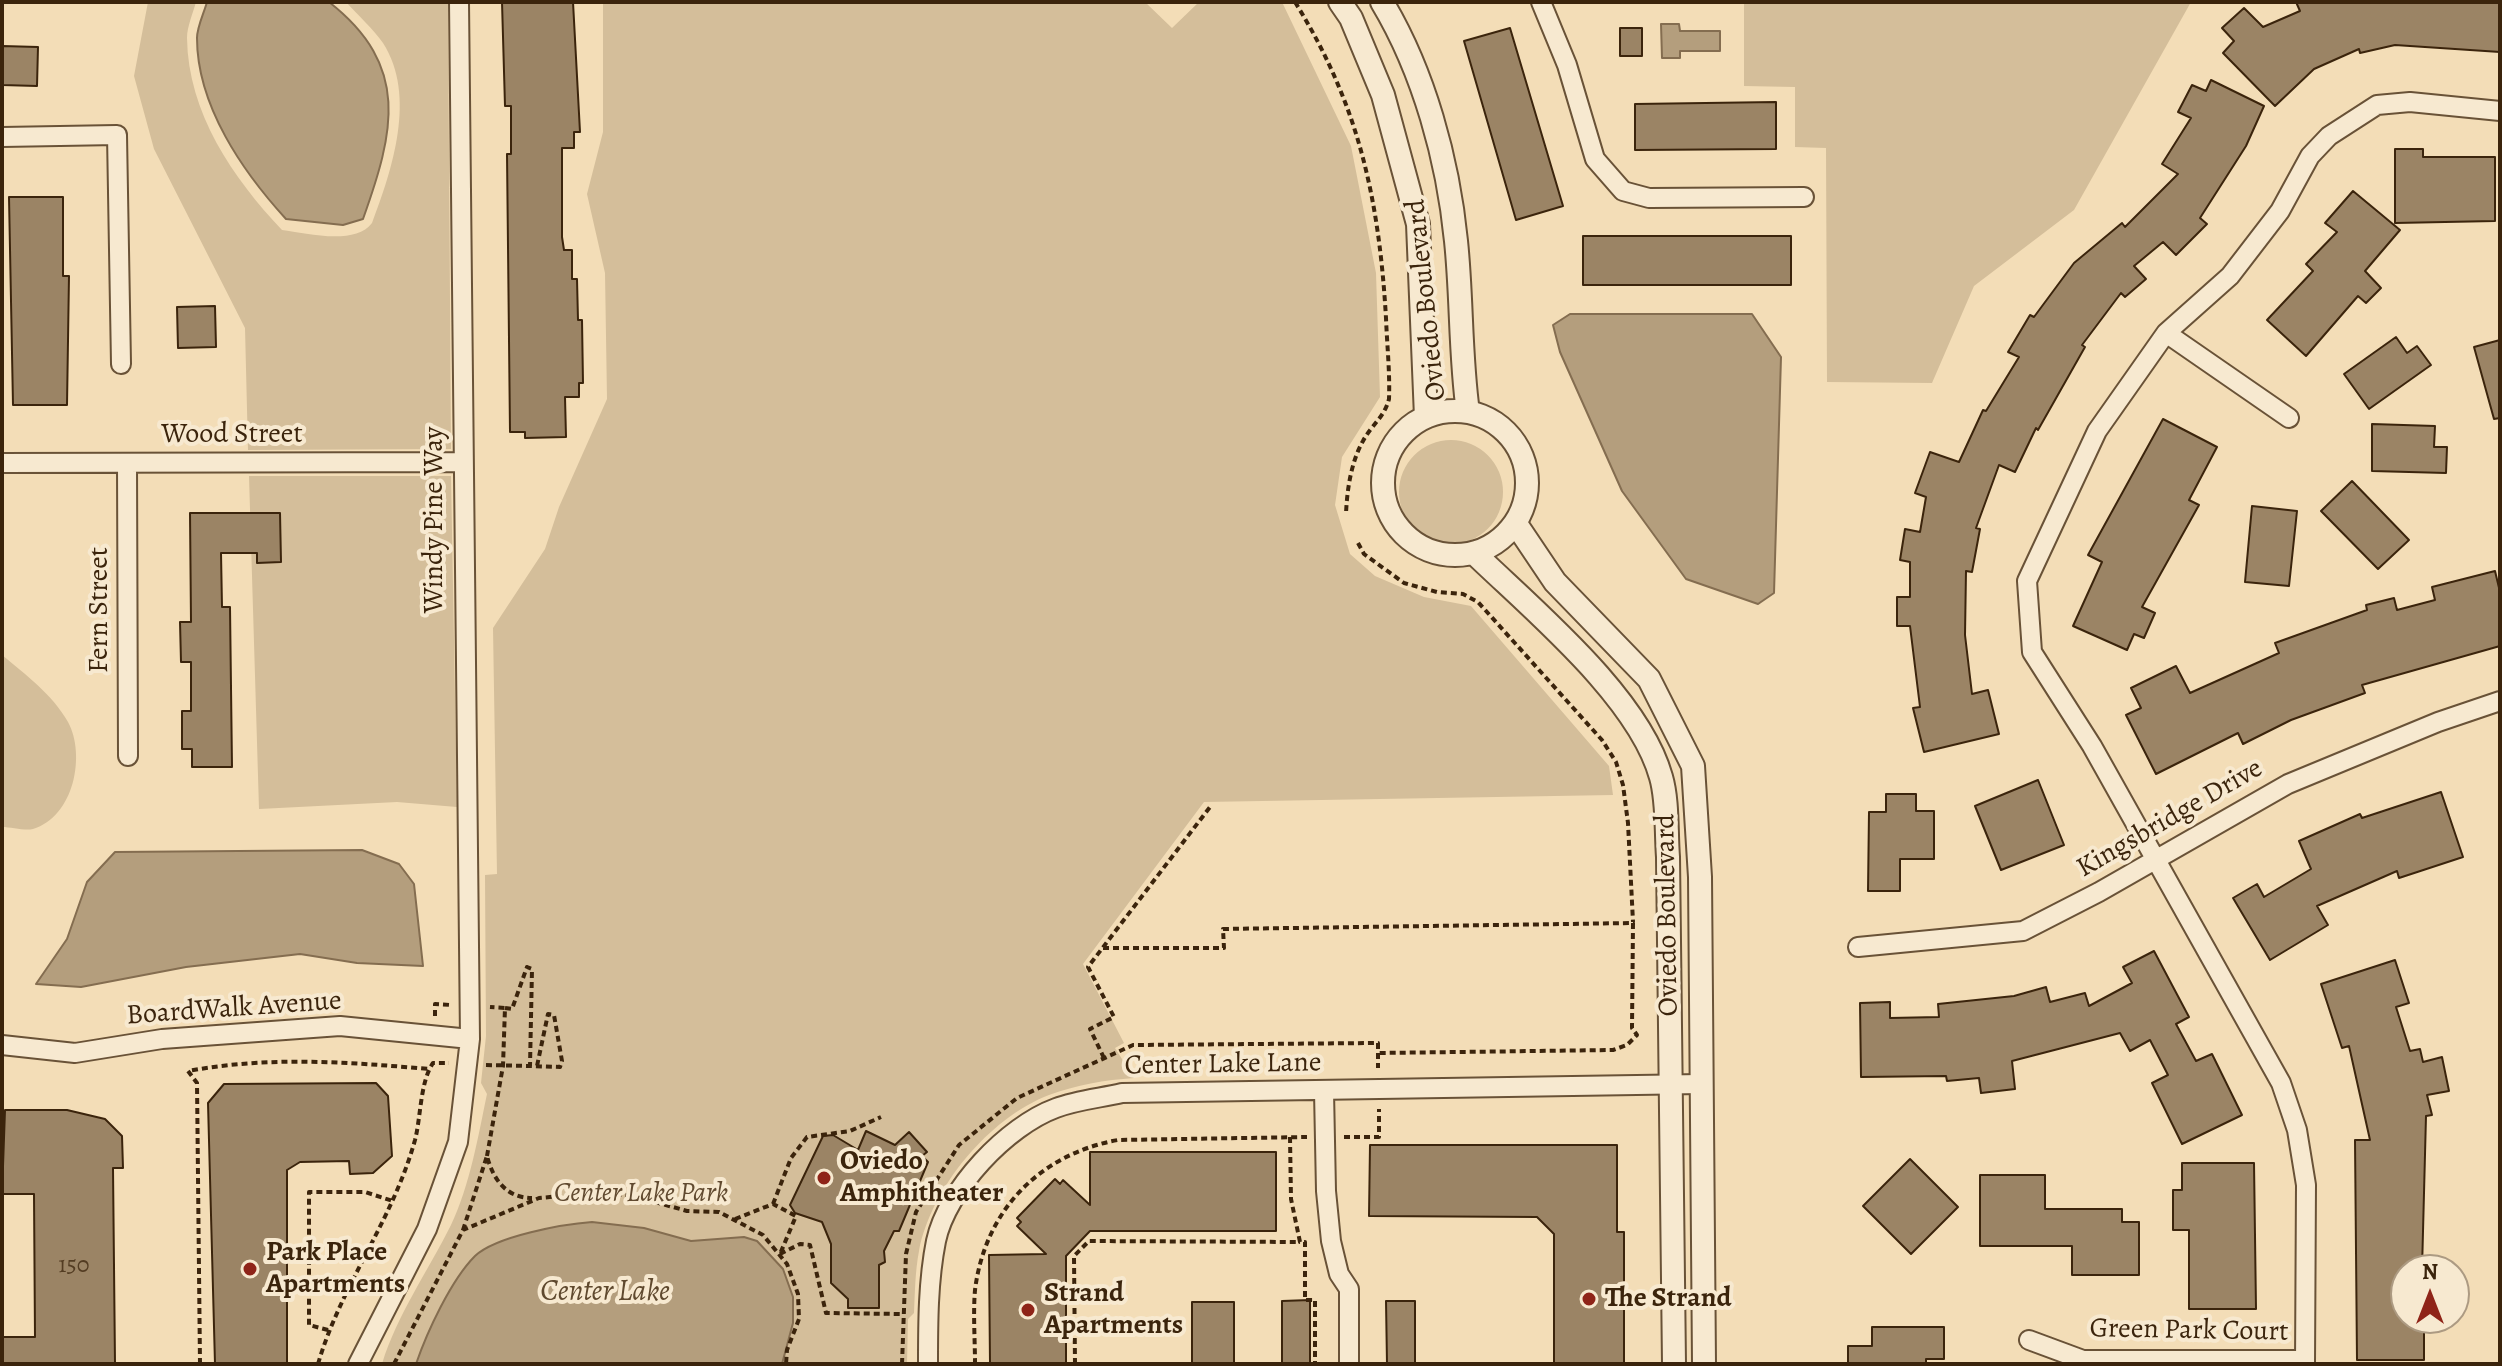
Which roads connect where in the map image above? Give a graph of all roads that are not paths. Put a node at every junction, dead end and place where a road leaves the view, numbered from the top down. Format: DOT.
graph roads {
  1 [pos="459,2"];
  2 [pos="1340,2"];
  3 [pos="1382,2"];
  4 [pos="1541,2"];
  5 [pos="2500,111"];
  6 [pos="2,137"];
  7 [pos="1804,197"];
  8 [pos="2166,333"];
  9 [pos="121,364"];
  10 [pos="1468,412"];
  11 [pos="1426,417"];
  12 [pos="2289,418"];
  13 [pos="463,462"];
  14 [pos="2,463"];
  15 [pos="127,463"];
  16 [pos="1516,524"];
  17 [pos="1474,553"];
  18 [pos="2500,701"];
  19 [pos="128,756"];
  20 [pos="2155,857"];
  21 [pos="1858,947"];
  22 [pos="470,1039"];
  23 [pos="2,1045"];
  24 [pos="1701,1084"];
  25 [pos="1670,1086"];
  26 [pos="1324,1091"];
  27 [pos="2029,1340"];
  28 [pos="2305,1362"];
  29 [pos="358,1364"];
  30 [pos="928,1364"];
  31 [pos="1349,1364"];
  32 [pos="1674,1364"];
  33 [pos="1704,1364"];
  1 -- 13 [label="street, Windy Pine Way"];
  2 -- 11 [label="street, Oviedo Boulevard"];
  3 -- 10 [label="street, Oviedo Boulevard"];
  4 -- 7 [label="street"];
  5 -- 8 [label="street"];
  6 -- 9 [label="street"];
  8 -- 12 [label="street"];
  8 -- 20 [label="street"];
  10 -- 11 [label="street"];
  10 -- 16 [label="street"];
  11 -- 17 [label="street"];
  13 -- 15 [label="street, Wood Street"];
  13 -- 22 [label="street, Windy Pine Way"];
  14 -- 15 [label="street, Wood Street"];
  15 -- 19 [label="street, Fern Street"];
  16 -- 17 [label="street"];
  16 -- 24 [label="street, Oviedo Boulevard"];
  17 -- 25 [label="street, Oviedo Boulevard"];
  18 -- 20 [label="street, Kingsbridge Drive"];
  20 -- 21 [label="street, Kingsbridge Drive"];
  20 -- 28 [label="street"];
  22 -- 23 [label="street, BoardWalk Avenue"];
  22 -- 29 [label="street"];
  24 -- 25 [label="street, Center Lake Lane"];
  24 -- 33 [label="street, Oviedo Boulevard"];
  25 -- 26 [label="street, Center Lake Lane"];
  25 -- 32 [label="street, Oviedo Boulevard"];
  26 -- 30 [label="street, Center Lake Lane"];
  26 -- 31 [label="street"];
  27 -- 28 [label="street, Green Park Court"];
}
